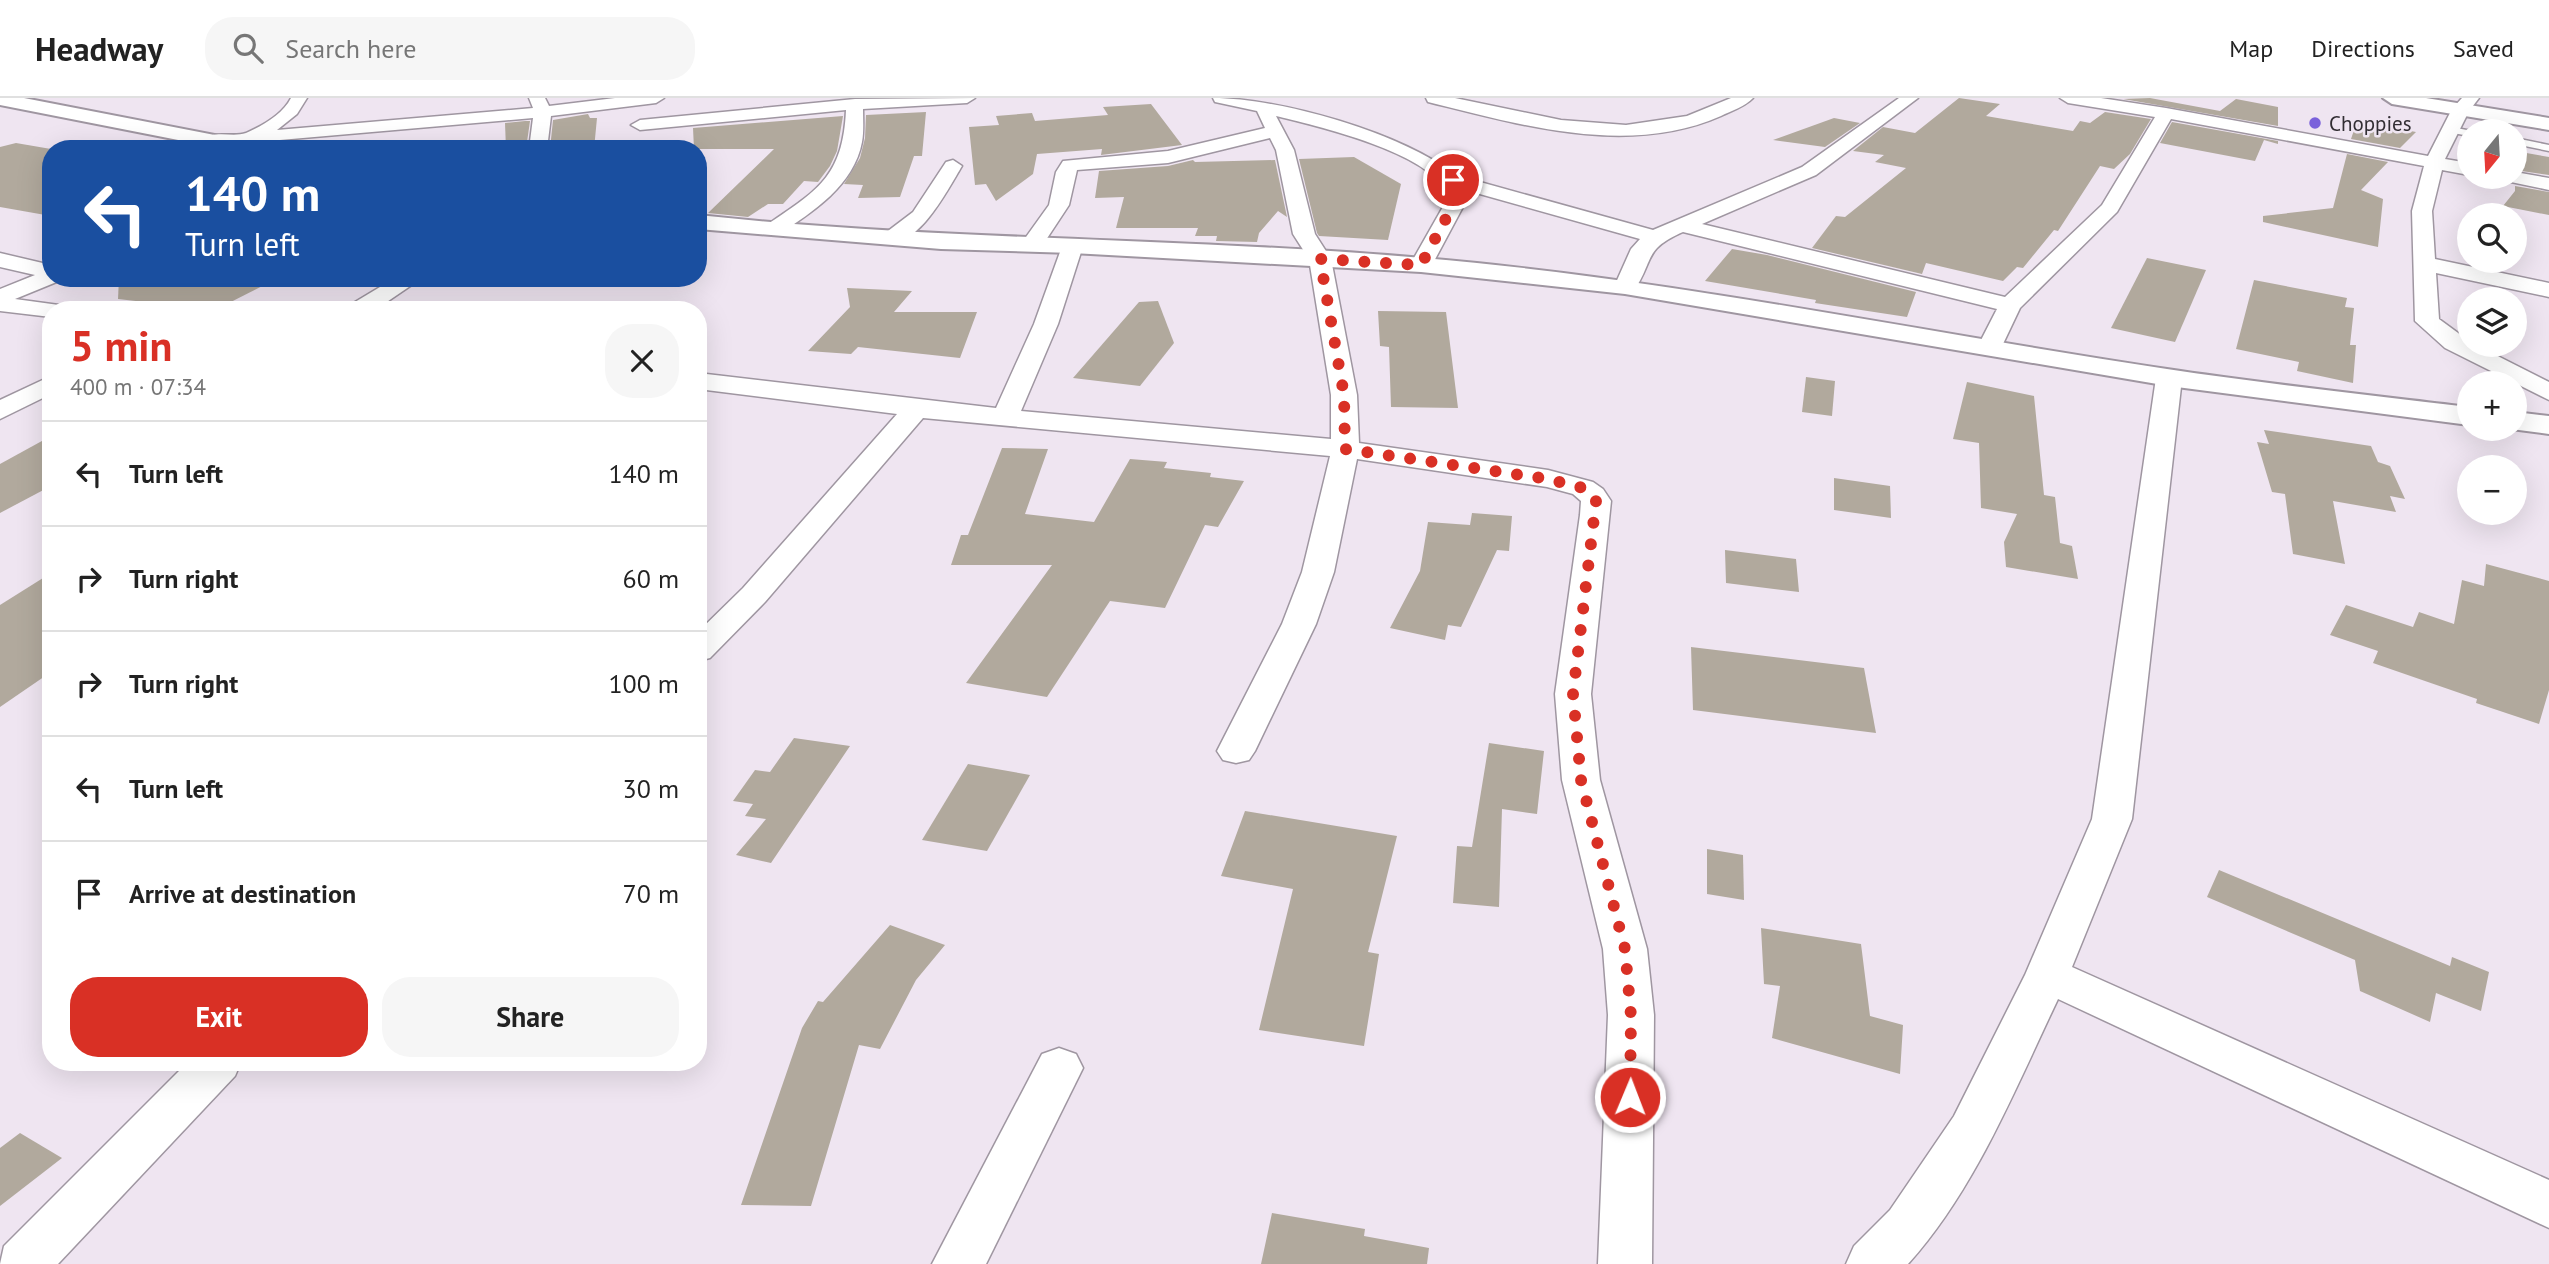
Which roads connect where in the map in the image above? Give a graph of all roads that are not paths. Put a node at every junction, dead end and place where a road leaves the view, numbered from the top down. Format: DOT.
graph roads {
  1 [pos="299,98"];
  2 [pos="967,98"];
  3 [pos="1221,98"];
  4 [pos="1434,98"];
  5 [pos="1745,98"];
  6 [pos="1910,98"];
  7 [pos="2068,98"];
  8 [pos="2392,98"];
  9 [pos="4,102"];
  10 [pos="855,104"];
  11 [pos="2466,104"];
  12 [pos="540,105"];
  13 [pos="1264,109"];
  14 [pos="2166,113"];
  15 [pos="2549,124"];
  16 [pos="640,125"];
  17 [pos="1275,131"];
  18 [pos="2457,135"];
  19 [pos="206,140"];
  20 [pos="256,140"];
  21 [pos="275,140"];
  22 [pos="538,140"];
  23 [pos="632,140"];
  24 [pos="2527,143"];
  25 [pos="2549,148"];
  26 [pos="2434,162"];
  27 [pos="953,166"];
  28 [pos="2457,167"];
  29 [pos="1453,180"];
  30 [pos="2527,180"];
  31 [pos="2549,184"];
  32 [pos="707,223"];
  33 [pos="1678,225"];
  34 [pos="772,230"];
  35 [pos="1655,237"];
  36 [pos="891,238"];
  37 [pos="1032,244"];
  38 [pos="1072,246"];
  39 [pos="1320,259"];
  40 [pos="0,260"];
  41 [pos="2426,264"];
  42 [pos="1421,265"];
  43 [pos="42,272"];
  44 [pos="42,278"];
  45 [pos="396,287"];
  46 [pos="1625,287"];
  47 [pos="2549,290"];
  48 [pos="0,297"];
  49 [pos="373,301"];
  50 [pos="0,304"];
  51 [pos="2010,305"];
  52 [pos="42,309"];
  53 [pos="1990,346"];
  54 [pos="2169,378"];
  55 [pos="707,382"];
  56 [pos="42,389"];
  57 [pos="2549,392"];
  58 [pos="916,409"];
  59 [pos="0,411"];
  60 [pos="2457,414"];
  61 [pos="1005,417"];
  62 [pos="2527,422"];
  63 [pos="2549,425"];
  64 [pos="1345,449"];
  65 [pos="707,642"];
  66 [pos="1236,751"];
  67 [pos="2047,975"];
  68 [pos="1059,1068"];
  69 [pos="209,1071"];
  70 [pos="2549,1205"];
  71 [pos="23,1264"];
  72 [pos="959,1264"];
  73 [pos="1625,1264"];
  74 [pos="1873,1264"];
  1 -- 20 [label="street"];
  2 -- 10 [label="street"];
  3 -- 13 [label="street"];
  4 -- 5 [label="street"];
  6 -- 33 [label="street"];
  7 -- 14 [label="street"];
  8 -- 11 [label="street"];
  9 -- 19 [label="street"];
  10 -- 16 [label="street"];
  10 -- 34 [label="street"];
  11 -- 15 [label="street"];
  12 -- 16 [label="street"];
  12 -- 21 [label="street"];
  12 -- 22 [label="street"];
  13 -- 17 [label="street"];
  13 -- 29 [label="street"];
  14 -- 26 [label="street"];
  14 -- 51 [label="street"];
  16 -- 23 [label="street"];
  17 -- 37 [label="street"];
  17 -- 39 [label="street"];
  18 -- 26 [label="street"];
  24 -- 25 [label="lane"];
  26 -- 28 [label="street"];
  26 -- 41 [label="street"];
  27 -- 36 [label="street"];
  29 -- 35 [label="street"];
  29 -- 42 [label="street"];
  30 -- 31 [label="street"];
  32 -- 34 [label="street"];
  33 -- 35 [label="street"];
  33 -- 51 [label="street"];
  34 -- 36 [label="street"];
  35 -- 46 [label="street"];
  36 -- 37 [label="street"];
  37 -- 38 [label="street"];
  38 -- 39 [label="street"];
  38 -- 61 [label="street"];
  39 -- 42 [label="street"];
  39 -- 64 [label="street"];
  40 -- 43 [label="street"];
  41 -- 47 [label="street"];
  41 -- 57 [label="street"];
  42 -- 46 [label="street"];
  44 -- 48 [label="street"];
  45 -- 49 [label="street"];
  46 -- 53 [label="street"];
  50 -- 52 [label="street"];
  51 -- 53 [label="street"];
  53 -- 54 [label="street"];
  54 -- 60 [label="street"];
  54 -- 67 [label="street"];
  55 -- 58 [label="street"];
  56 -- 59 [label="street"];
  58 -- 61 [label="street"];
  58 -- 65 [label="street"];
  61 -- 64 [label="street"];
  62 -- 63 [label="street"];
  64 -- 66 [label="street"];
  64 -- 73 [label="street"];
  67 -- 70 [label="street"];
  67 -- 74 [label="street"];
  68 -- 72 [label="street"];
  69 -- 71 [label="street"];
}
